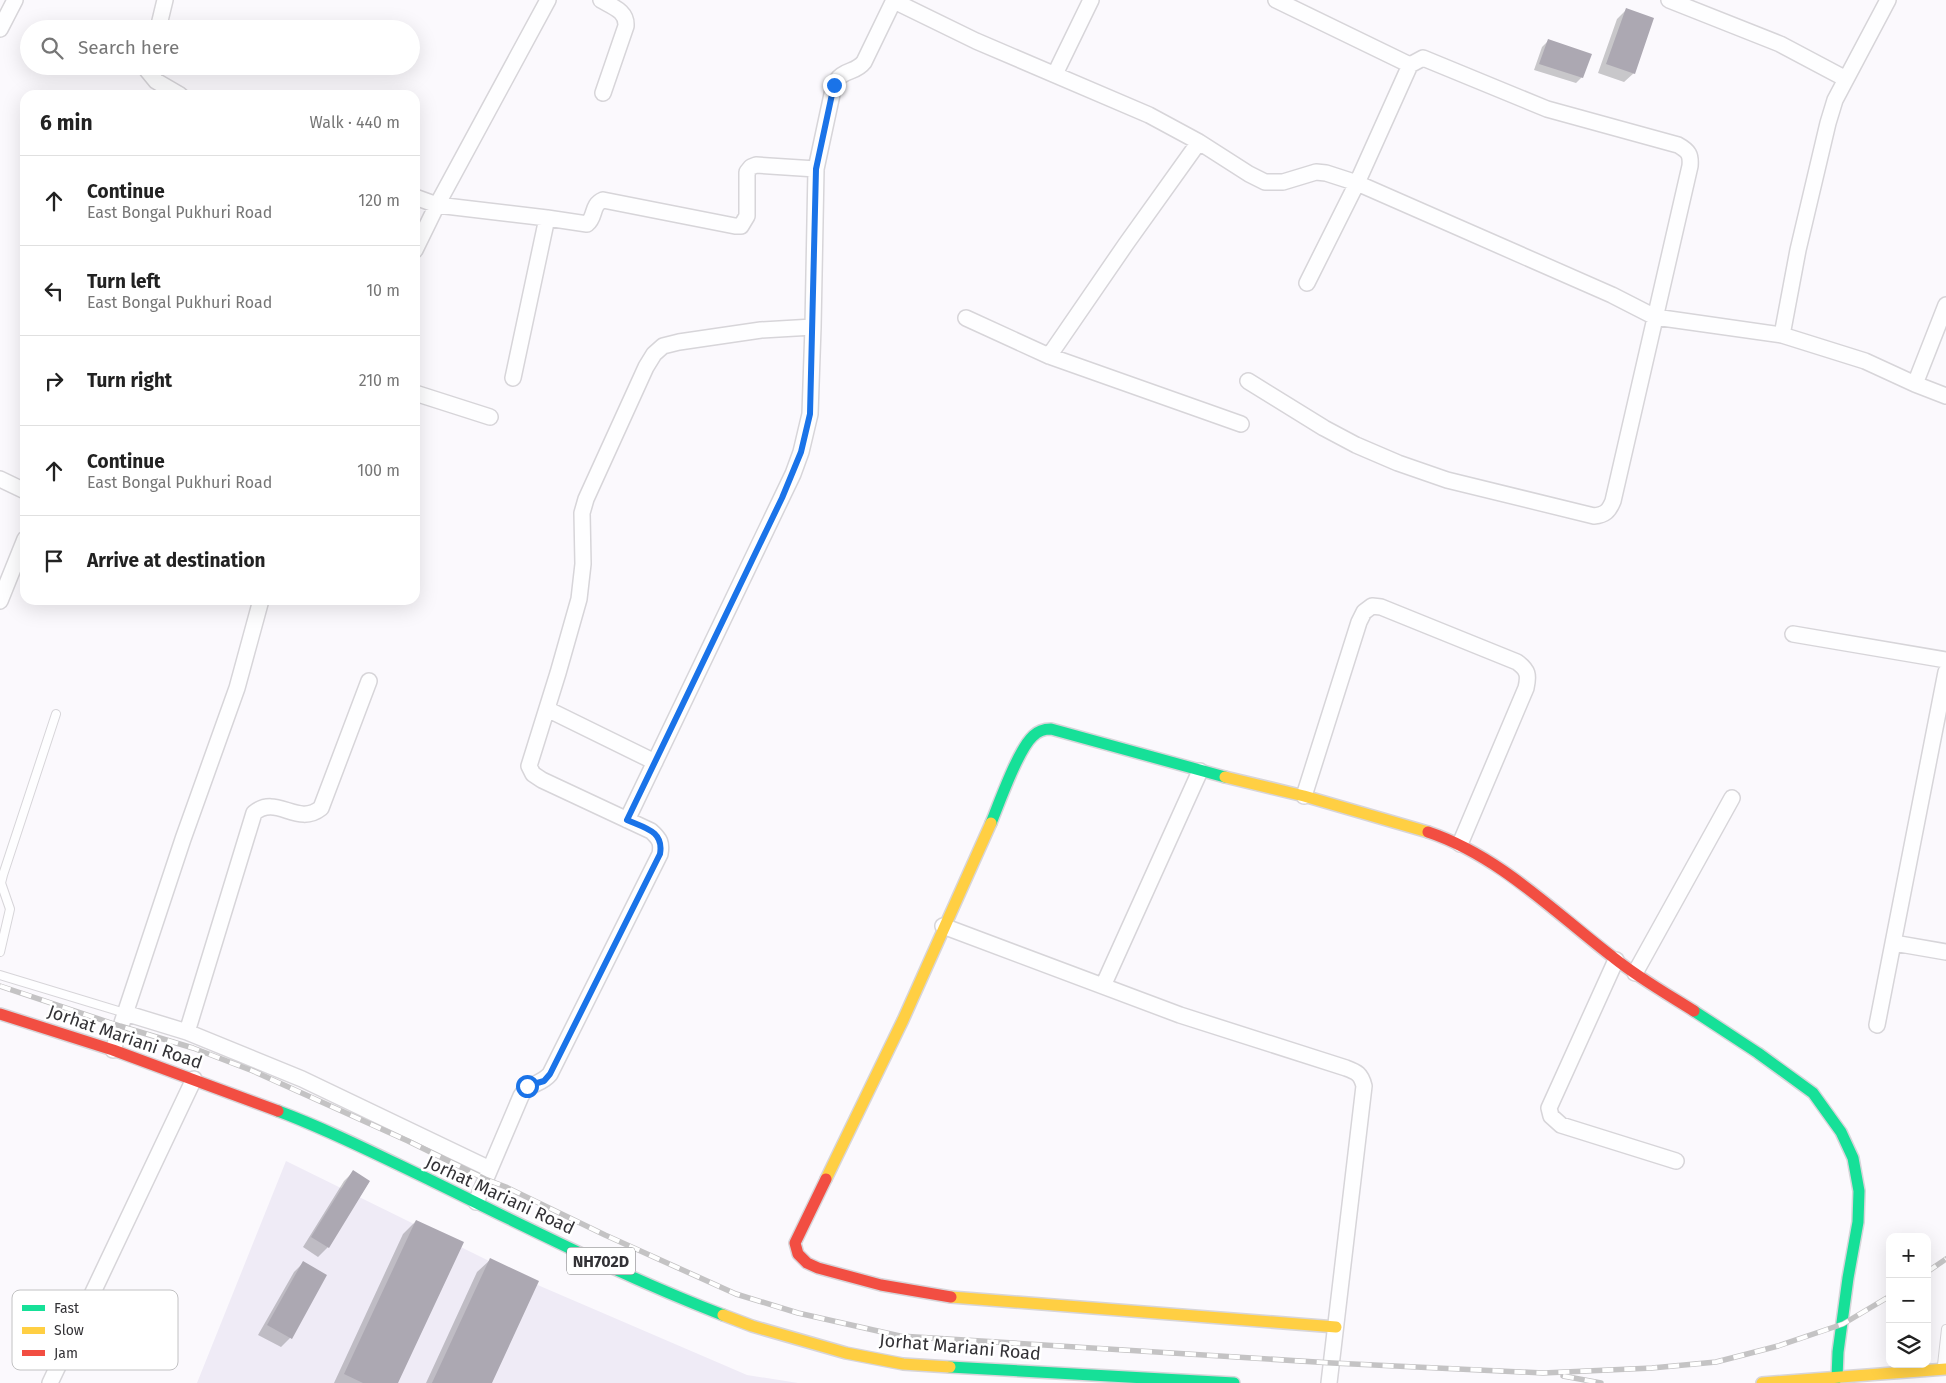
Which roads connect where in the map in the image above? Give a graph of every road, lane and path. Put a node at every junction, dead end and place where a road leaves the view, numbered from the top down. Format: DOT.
graph roads {
  1 [pos="15,0"];
  2 [pos="165,0"];
  3 [pos="548,0"];
  4 [pos="601,0"];
  5 [pos="1091,0"];
  6 [pos="1276,0"];
  7 [pos="1670,0"];
  8 [pos="1888,0"];
  9 [pos="894,1"];
  10 [pos="160,20"];
  11 [pos="0,30"];
  12 [pos="1410,66"];
  13 [pos="1055,74"];
  14 [pos="151,75"];
  15 [pos="1846,79"];
  16 [pos="171,90"];
  17 [pos="603,93"];
  18 [pos="1199,142"];
  19 [pos="816,169"];
  20 [pos="1357,183"];
  21 [pos="420,199"];
  22 [pos="437,205"];
  23 [pos="547,218"];
  24 [pos="420,240"];
  25 [pos="1307,283"];
  26 [pos="1946,305"];
  27 [pos="1655,317"];
  28 [pos="966,318"];
  29 [pos="812,327"];
  30 [pos="1782,335"];
  31 [pos="1048,356"];
  32 [pos="513,378"];
  33 [pos="1248,381"];
  34 [pos="1915,384"];
  35 [pos="420,395"];
  36 [pos="1946,396"];
  37 [pos="490,417"];
  38 [pos="1241,424"];
  39 [pos="0,479"];
  40 [pos="20,489"];
  41 [pos="20,551"];
  42 [pos="0,601"];
  43 [pos="260,605"];
  44 [pos="1793,634"];
  45 [pos="1946,660"];
  46 [pos="1946,672"];
  47 [pos="369,681"];
  48 [pos="547,709"];
  49 [pos="56,714"];
  50 [pos="655,762"];
  51 [pos="1200,771"];
  52 [pos="1304,796"];
  53 [pos="1732,798"];
  54 [pos="627,820"];
  55 [pos="1460,844"];
  56 [pos="944,926"];
  57 [pos="1894,943"];
  58 [pos="0,952"];
  59 [pos="1946,952"];
  60 [pos="1616,960"];
  61 [pos="1635,973"];
  62 [pos="0,975"];
  63 [pos="1103,986"];
  64 [pos="125,1013"];
  65 [pos="0,1014"];
  66 [pos="1877,1025"];
  67 [pos="187,1032"];
  68 [pos="113,1050"];
  69 [pos="194,1079"];
  70 [pos="1676,1161"];
  71 [pos="490,1169"];
  72 [pos="476,1202"];
  73 [pos="94,1290"];
  74 [pos="1336,1327"];
  75 [pos="1946,1329"];
  76 [pos="1944,1369"];
  77 [pos="56,1370"];
  78 [pos="1838,1378"];
  79 [pos="1185,1382"];
  80 [pos="50,1383"];
  81 [pos="1234,1383"];
  82 [pos="1329,1383"];
  83 [pos="1762,1383"];
  1 -- 11 [label="street"];
  2 -- 10 [label="street"];
  3 -- 22 [label="street"];
  4 -- 17 [label="street"];
  5 -- 13 [label="street"];
  6 -- 12 [label="street"];
  7 -- 15 [label="street"];
  8 -- 15 [label="street"];
  9 -- 13 [label="street"];
  9 -- 19 [label="street"];
  12 -- 20 [label="street"];
  12 -- 27 [label="street"];
  13 -- 18 [label="street"];
  14 -- 16 [label="street"];
  15 -- 30 [label="street"];
  18 -- 20 [label="street"];
  18 -- 31 [label="street"];
  19 -- 23 [label="street"];
  19 -- 29 [label="street"];
  20 -- 25 [label="street"];
  20 -- 27 [label="street"];
  21 -- 22 [label="street"];
  22 -- 23 [label="street"];
  22 -- 24 [label="street"];
  23 -- 32 [label="street"];
  26 -- 34 [label="street"];
  27 -- 30 [label="street"];
  27 -- 33 [label="street"];
  28 -- 31 [label="street"];
  29 -- 48 [label="street"];
  29 -- 50 [label="street"];
  30 -- 34 [label="street"];
  31 -- 38 [label="street"];
  34 -- 36 [label="street"];
  35 -- 37 [label="street"];
  39 -- 40 [label="street"];
  41 -- 42 [label="street"];
  43 -- 64 [label="street"];
  44 -- 45 [label="street"];
  46 -- 57 [label="street"];
  47 -- 67 [label="street"];
  48 -- 50 [label="street"];
  48 -- 54 [label="street"];
  49 -- 58 [label="lane"];
  50 -- 54 [label="street"];
  51 -- 52 [label="main road"];
  51 -- 56 [label="main road"];
  51 -- 63 [label="street"];
  52 -- 55 [label="main road"];
  52 -- 55 [label="street"];
  53 -- 61 [label="street"];
  54 -- 71 [label="street"];
  55 -- 60 [label="main road"];
  56 -- 63 [label="street"];
  56 -- 74 [label="main road"];
  57 -- 59 [label="street"];
  57 -- 66 [label="street"];
  60 -- 61 [label="main road"];
  60 -- 70 [label="street"];
  61 -- 78 [label="main road"];
  62 -- 64 [label="lane"];
  63 -- 74 [label="street"];
  64 -- 67 [label="street"];
  64 -- 68 [label="street"];
  65 -- 68 [label="main road, Jorhat Mariani Road / NH702D"];
  67 -- 71 [label="street"];
  68 -- 69 [label="main road, Jorhat Mariani Road / NH702D"];
  69 -- 72 [label="main road, Jorhat Mariani Road / NH702D"];
  69 -- 73 [label="street"];
  71 -- 72 [label="street"];
  72 -- 79 [label="main road, Jorhat Mariani Road / NH702D"];
  74 -- 82 [label="street"];
  75 -- 76 [label="lane"];
  76 -- 78 [label="main road"];
  77 -- 80 [label="street"];
  78 -- 83 [label="main road"];
  79 -- 81 [label="main road, Jorhat Mariani Road / NH702D"];
}
